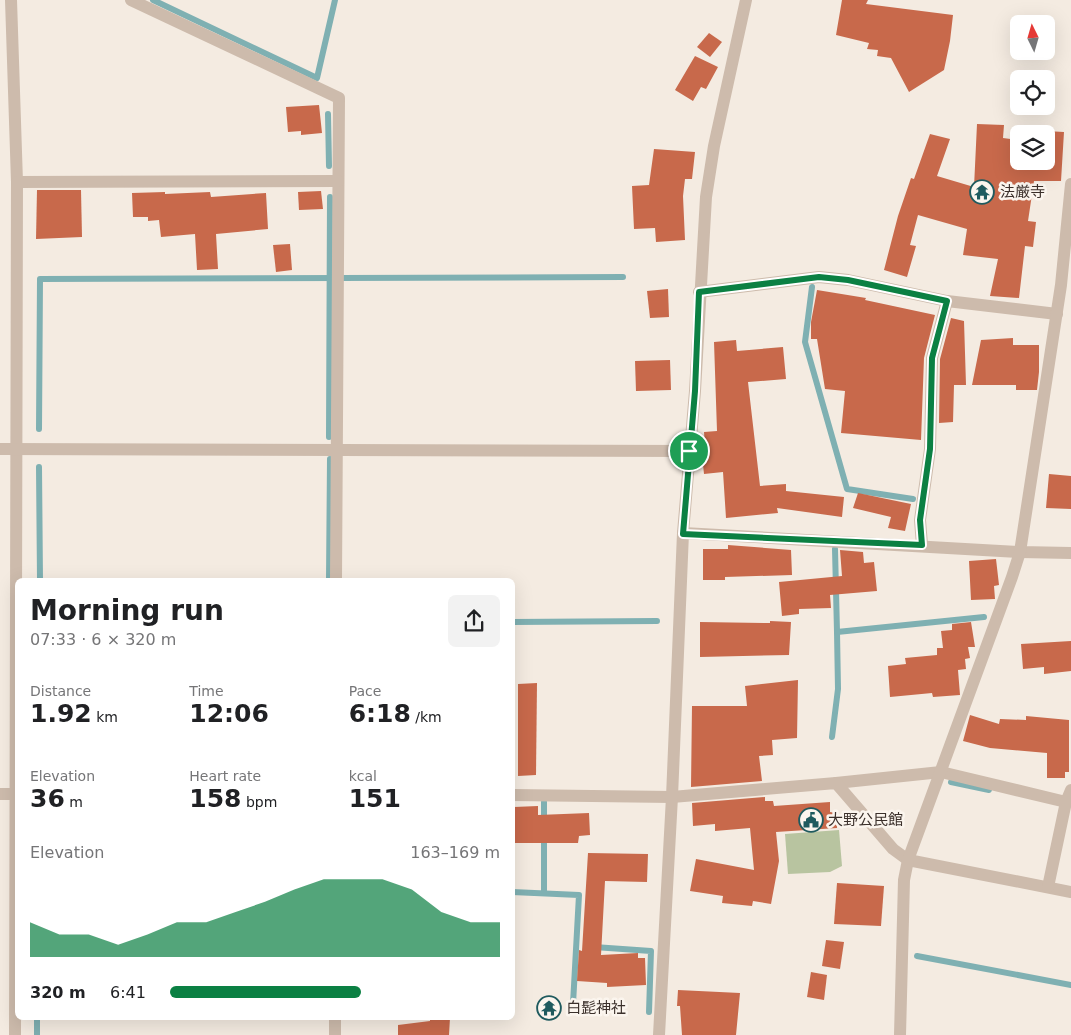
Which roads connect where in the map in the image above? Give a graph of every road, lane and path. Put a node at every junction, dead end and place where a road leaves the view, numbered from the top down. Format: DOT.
graph roads {
  1 [pos="11,0"];
  2 [pos="131,0"];
  3 [pos="746,0"];
  4 [pos="17,182"];
  5 [pos="338,182"];
  6 [pos="1071,184"];
  7 [pos="1066,285"];
  8 [pos="699,292"];
  9 [pos="947,301"];
  10 [pos="1057,314"];
  11 [pos="0,449"];
  12 [pos="16,449"];
  13 [pos="336,450"];
  14 [pos="689,451"];
  15 [pos="683,534"];
  16 [pos="922,545"];
  17 [pos="1020,552"];
  18 [pos="1071,552"];
  19 [pos="16,578"];
  20 [pos="336,578"];
  21 [pos="940,772"];
  22 [pos="836,783"];
  23 [pos="1071,790"];
  24 [pos="0,794"];
  25 [pos="15,794"];
  26 [pos="515,795"];
  27 [pos="672,796"];
  28 [pos="1066,802"];
  29 [pos="908,860"];
  30 [pos="1048,887"];
  31 [pos="1071,892"];
  32 [pos="15,1020"];
  33 [pos="335,1020"];
  34 [pos="15,1035"];
  35 [pos="336,1035"];
  36 [pos="659,1035"];
  37 [pos="900,1035"];
  1 -- 4 [label="street"];
  2 -- 5 [label="street"];
  3 -- 8 [label="street"];
  4 -- 5 [label="street"];
  4 -- 12 [label="street"];
  5 -- 13 [label="street"];
  6 -- 7 [label="street"];
  7 -- 10 [label="street"];
  8 -- 9 [label="street"];
  8 -- 14 [label="street"];
  9 -- 10 [label="street"];
  9 -- 16 [label="street"];
  10 -- 17 [label="street"];
  11 -- 12 [label="street"];
  12 -- 13 [label="street"];
  12 -- 19 [label="street"];
  13 -- 14 [label="street"];
  13 -- 20 [label="street"];
  14 -- 15 [label="street"];
  15 -- 16 [label="street"];
  15 -- 27 [label="street"];
  16 -- 17 [label="street"];
  17 -- 18 [label="street"];
  17 -- 21 [label="street"];
  21 -- 22 [label="street"];
  21 -- 28 [label="street"];
  21 -- 29 [label="street"];
  22 -- 27 [label="street"];
  22 -- 29 [label="street"];
  23 -- 28 [label="street"];
  24 -- 25 [label="street"];
  26 -- 27 [label="street"];
  27 -- 36 [label="street"];
  28 -- 30 [label="street"];
  29 -- 30 [label="street"];
  29 -- 37 [label="street"];
  30 -- 31 [label="street"];
  32 -- 34 [label="street"];
  33 -- 35 [label="street"];
}
